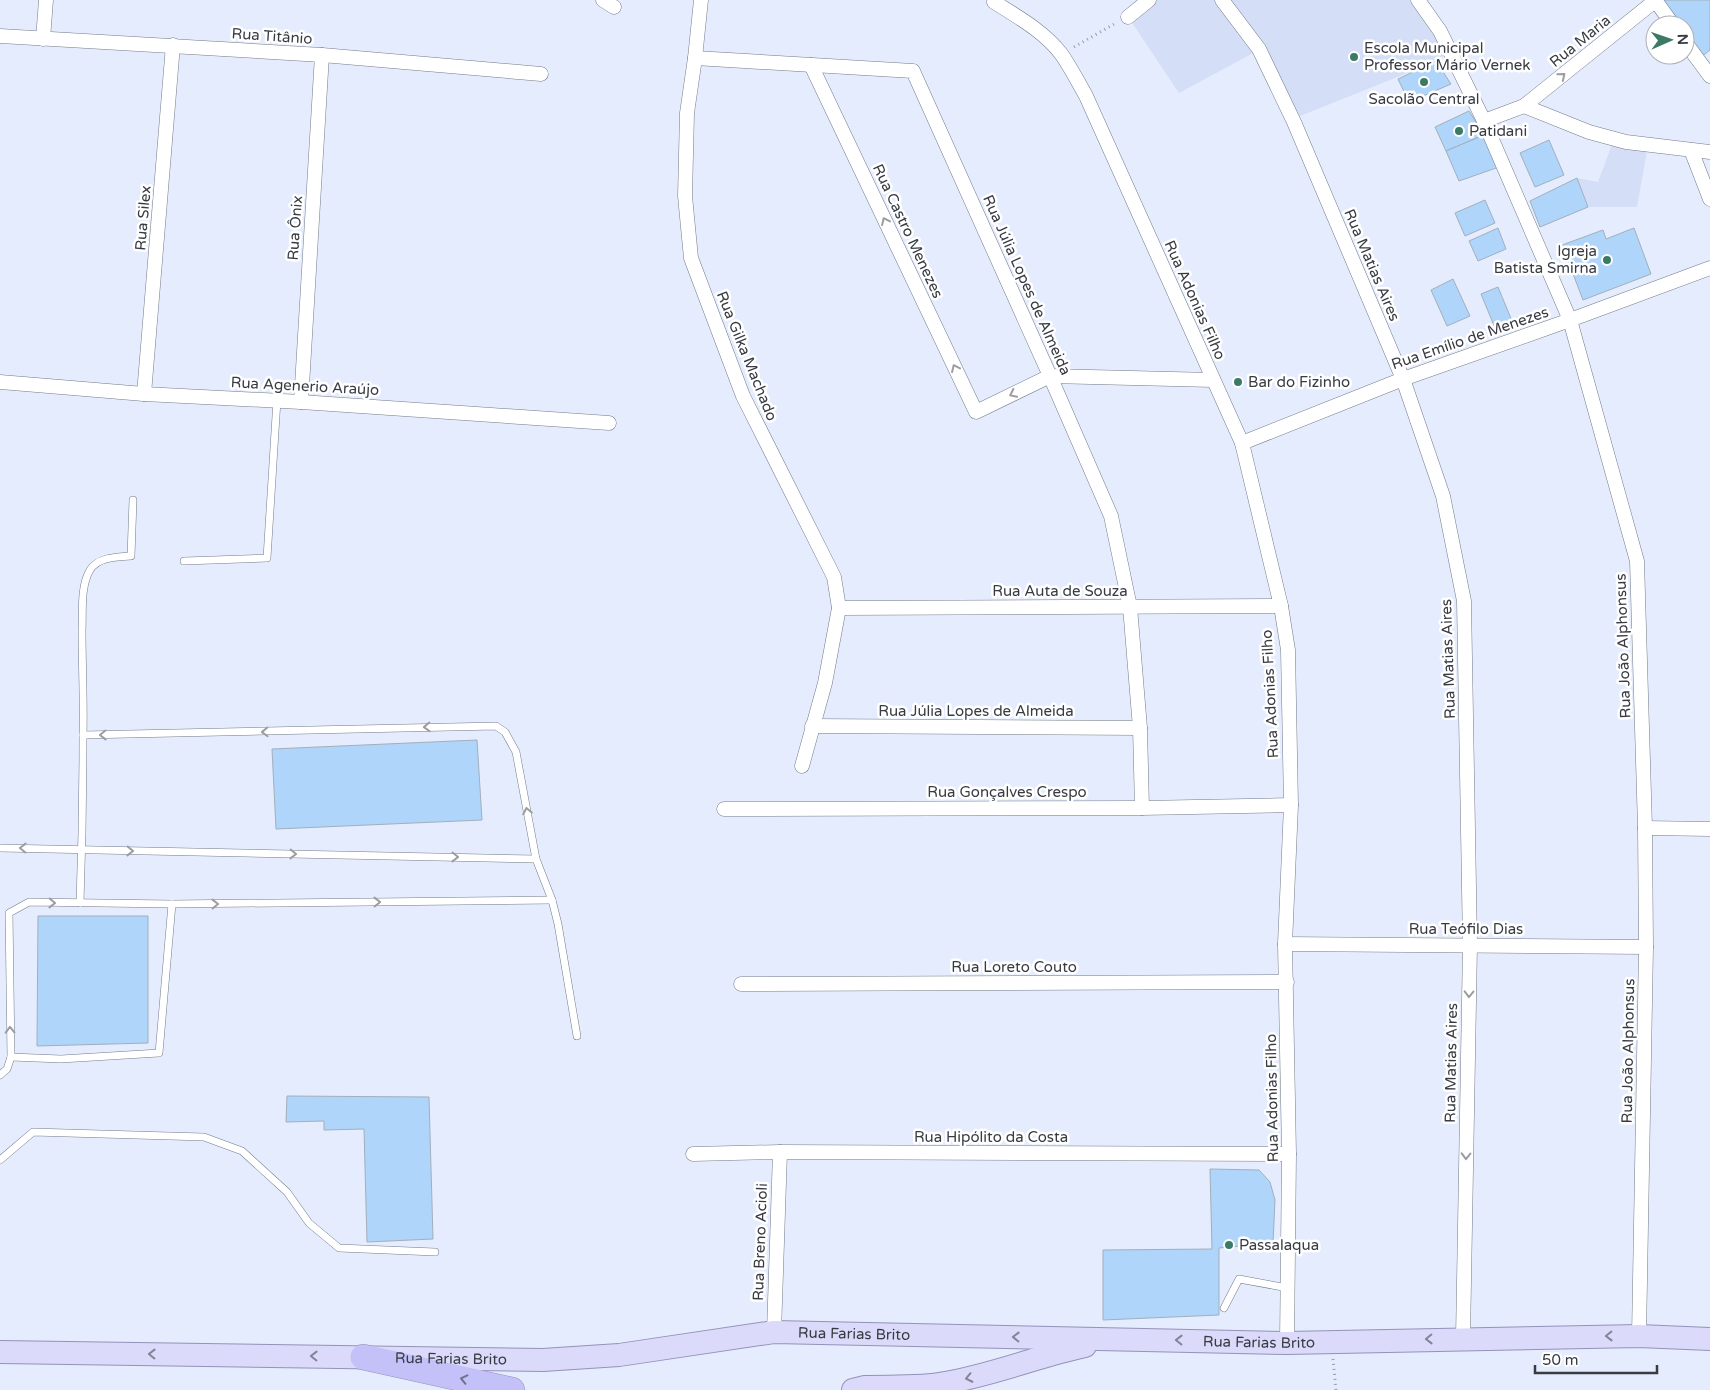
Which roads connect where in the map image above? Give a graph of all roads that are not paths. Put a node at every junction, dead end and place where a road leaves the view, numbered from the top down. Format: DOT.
graph roads {
  1 [pos="46,0"];
  2 [pos="701,0"];
  3 [pos="1149,0"];
  4 [pos="1222,0"];
  5 [pos="1418,0"];
  6 [pos="1656,0"];
  7 [pos="994,2"];
  8 [pos="1666,15"];
  9 [pos="1128,16"];
  10 [pos="0,36"];
  11 [pos="44,39"];
  12 [pos="173,46"];
  13 [pos="322,55"];
  14 [pos="1695,56"];
  15 [pos="695,58"];
  16 [pos="811,65"];
  17 [pos="540,74"];
  18 [pos="1710,76"];
  19 [pos="1524,106"];
  20 [pos="1484,121"];
  21 [pos="1690,150"];
  22 [pos="1710,152"];
  23 [pos="1710,199"];
  24 [pos="1710,268"];
  25 [pos="1570,320"];
  26 [pos="1050,376"];
  27 [pos="1403,379"];
  28 [pos="1213,380"];
  29 [pos="0,382"];
  30 [pos="144,394"];
  31 [pos="278,400"];
  32 [pos="300,402"];
  33 [pos="609,423"];
  34 [pos="1242,442"];
  35 [pos="133,500"];
  36 [pos="184,561"];
  37 [pos="1281,606"];
  38 [pos="1130,607"];
  39 [pos="839,608"];
  40 [pos="812,726"];
  41 [pos="1140,728"];
  42 [pos="84,735"];
  43 [pos="802,766"];
  44 [pos="1291,804"];
  45 [pos="1142,808"];
  46 [pos="724,809"];
  47 [pos="1645,828"];
  48 [pos="1710,829"];
  49 [pos="0,848"];
  50 [pos="82,850"];
  51 [pos="536,859"];
  52 [pos="552,900"];
  53 [pos="80,903"];
  54 [pos="172,904"];
  55 [pos="9,913"];
  56 [pos="0,916"];
  57 [pos="1286,944"];
  58 [pos="1470,945"];
  59 [pos="1646,947"];
  60 [pos="1286,982"];
  61 [pos="742,984"];
  62 [pos="577,1036"];
  63 [pos="10,1057"];
  64 [pos="0,1075"];
  65 [pos="780,1152"];
  66 [pos="693,1154"];
  67 [pos="1289,1154"];
  68 [pos="0,1160"];
  69 [pos="435,1252"];
  70 [pos="1288,1288"];
  71 [pos="1224,1308"];
  72 [pos="774,1332"];
  73 [pos="1639,1336"];
  74 [pos="1463,1338"];
  75 [pos="1118,1339"];
  76 [pos="1710,1339"];
  77 [pos="1288,1343"];
  78 [pos="0,1352"];
  79 [pos="363,1357"];
  80 [pos="512,1390"];
  81 [pos="853,1390"];
  1 -- 11 [label="street"];
  2 -- 15 [label="street, Rua Gilka Machado"];
  3 -- 9 [label="street"];
  4 -- 27 [label="street, Rua Matias Aires"];
  5 -- 20 [label="street, Rua João Alphonsus"];
  6 -- 8 [label="street"];
  19 -- 6 [label="street, Rua Maria, one-way"];
  7 -- 28 [label="street, Rua Adonias Filho"];
  10 -- 11 [label="street, Rua Titânio"];
  11 -- 12 [label="street, Rua Titânio"];
  12 -- 13 [label="street, Rua Titânio"];
  12 -- 30 [label="street, Rua Silex"];
  13 -- 17 [label="street, Rua Titânio"];
  13 -- 32 [label="street, Rua Ônix"];
  14 -- 18 [label="street"];
  15 -- 16 [label="street, Rua Júlia Lopes de Almeida"];
  15 -- 39 [label="street, Rua Gilka Machado"];
  16 -- 26 [label="street, Rua Júlia Lopes de Almeida"];
  26 -- 16 [label="street, Rua Castro Menezes, one-way"];
  19 -- 20 [label="street, Rua Maria"];
  19 -- 21 [label="street"];
  20 -- 25 [label="street, Rua João Alphonsus"];
  21 -- 22 [label="street"];
  21 -- 23 [label="street"];
  24 -- 25 [label="street, Rua Emílio de Menezes"];
  25 -- 27 [label="street, Rua Emílio de Menezes"];
  25 -- 47 [label="street, Rua João Alphonsus"];
  26 -- 28 [label="street"];
  26 -- 38 [label="street, Rua Júlia Lopes de Almeida"];
  27 -- 34 [label="street, Rua Emílio de Menezes"];
  27 -- 58 [label="street, Rua Matias Aires"];
  28 -- 34 [label="street, Rua Adonias Filho"];
  29 -- 30 [label="street, Rua Agenerio Araújo"];
  30 -- 31 [label="street, Rua Agenerio Araújo"];
  31 -- 32 [label="street, Rua Agenerio Araújo"];
  31 -- 36 [label="lane"];
  32 -- 33 [label="street, Rua Agenerio Araújo"];
  34 -- 37 [label="street, Rua Adonias Filho"];
  35 -- 42 [label="lane"];
  37 -- 38 [label="street, Rua Auta de Souza"];
  37 -- 44 [label="street, Rua Adonias Filho"];
  38 -- 39 [label="street, Rua Auta de Souza"];
  38 -- 41 [label="street, Rua Júlia Lopes de Almeida"];
  39 -- 40 [label="street, Rua Gilka Machado"];
  40 -- 41 [label="street, Rua Júlia Lopes de Almeida"];
  40 -- 43 [label="street, Rua Gilka Machado"];
  41 -- 45 [label="street, Rua Júlia Lopes de Almeida"];
  42 -- 50 [label="lane"];
  51 -- 42 [label="lane, one-way"];
  44 -- 45 [label="street, Rua Gonçalves Crespo"];
  44 -- 57 [label="street, Rua Adonias Filho"];
  45 -- 46 [label="street, Rua Gonçalves Crespo"];
  47 -- 48 [label="street"];
  47 -- 59 [label="street, Rua João Alphonsus"];
  50 -- 49 [label="lane, one-way"];
  50 -- 51 [label="lane, one-way"];
  50 -- 53 [label="lane"];
  51 -- 52 [label="lane"];
  54 -- 52 [label="lane, one-way"];
  52 -- 62 [label="lane"];
  53 -- 54 [label="lane"];
  55 -- 53 [label="lane, one-way"];
  54 -- 63 [label="lane"];
  55 -- 56 [label="lane"];
  63 -- 55 [label="lane, one-way"];
  57 -- 58 [label="street, Rua Teófilo Dias"];
  57 -- 60 [label="street, Rua Adonias Filho"];
  58 -- 59 [label="street, Rua Teófilo Dias"];
  58 -- 74 [label="street, Rua Matias Aires, one-way"];
  59 -- 73 [label="street, Rua João Alphonsus"];
  60 -- 61 [label="street, Rua Loreto Couto"];
  60 -- 67 [label="street, Rua Adonias Filho"];
  63 -- 64 [label="lane"];
  65 -- 66 [label="street, Rua Hipólito da Costa"];
  65 -- 67 [label="street, Rua Hipólito da Costa"];
  65 -- 72 [label="street, Rua Breno Acioli"];
  67 -- 70 [label="street, Rua Adonias Filho"];
  68 -- 69 [label="lane"];
  70 -- 71 [label="lane"];
  70 -- 77 [label="street, Rua Adonias Filho"];
  75 -- 72 [label="main road, Rua Farias Brito, one-way"];
  72 -- 79 [label="main road, Rua Farias Brito"];
  73 -- 74 [label="main road, Rua Farias Brito, one-way"];
  73 -- 76 [label="main road, Rua Farias Brito"];
  74 -- 77 [label="main road, Rua Farias Brito, one-way"];
  77 -- 75 [label="main road, Rua Farias Brito, one-way"];
  75 -- 81 [label="main road, one-way"];
  79 -- 78 [label="main road, Rua Farias Brito, one-way"];
  80 -- 79 [label="highway, one-way"];
}
